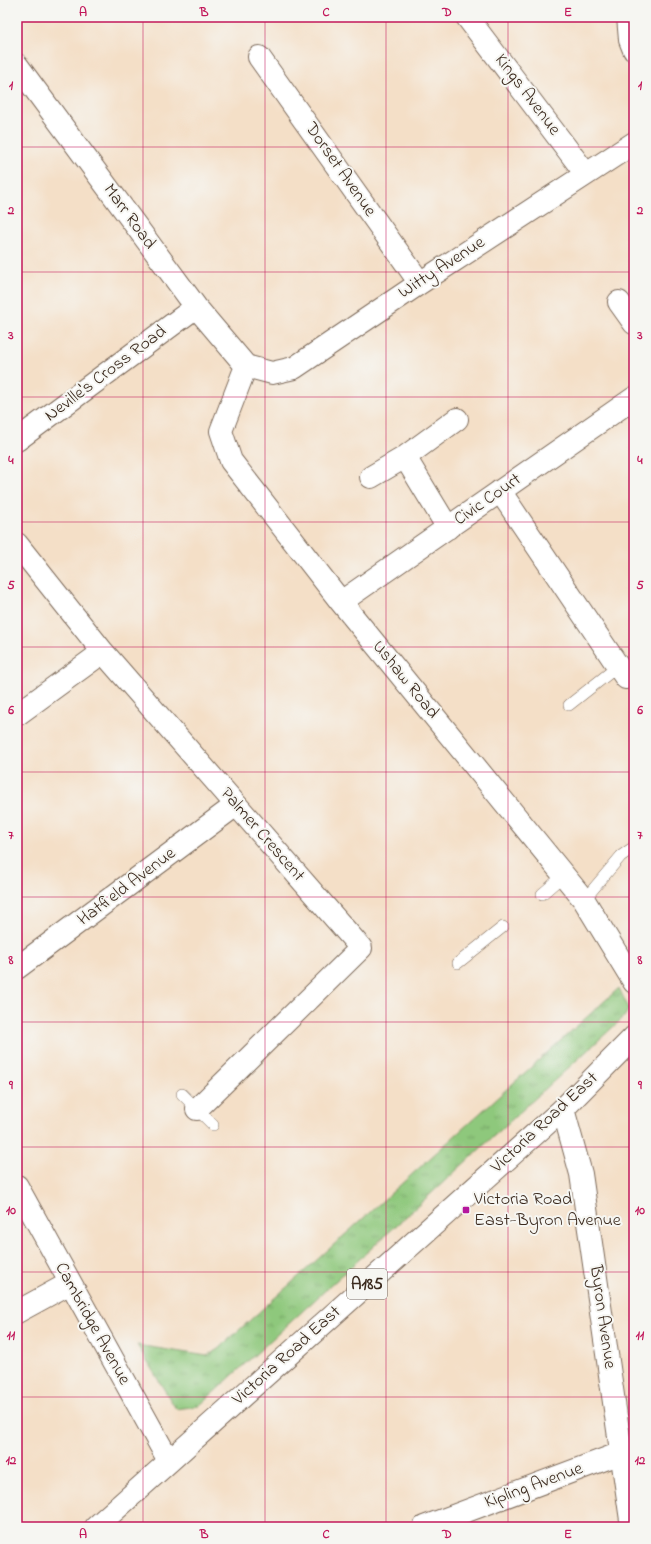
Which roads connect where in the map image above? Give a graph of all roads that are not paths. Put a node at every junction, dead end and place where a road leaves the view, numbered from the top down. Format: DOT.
graph roads {
  1 [pos="467,17"];
  2 [pos="628,17"];
  3 [pos="634,50"];
  4 [pos="260,57"];
  5 [pos="17,65"];
  6 [pos="634,144"];
  7 [pos="586,174"];
  8 [pos="420,282"];
  9 [pos="618,302"];
  10 [pos="196,307"];
  11 [pos="634,323"];
  12 [pos="246,366"];
  13 [pos="634,398"];
  14 [pos="457,419"];
  15 [pos="19,433"];
  16 [pos="405,456"];
  17 [pos="372,477"];
  18 [pos="500,491"];
  19 [pos="448,528"];
  20 [pos="17,544"];
  21 [pos="341,602"];
  22 [pos="103,652"];
  23 [pos="621,672"];
  24 [pos="569,705"];
  25 [pos="18,714"];
  26 [pos="236,805"];
  27 [pos="634,847"];
  28 [pos="564,875"];
  29 [pos="542,894"];
  30 [pos="584,900"];
  31 [pos="503,926"];
  32 [pos="458,963"];
  33 [pos="17,968"];
  34 [pos="634,982"];
  35 [pos="634,1037"];
  36 [pos="182,1094"];
  37 [pos="197,1109"];
  38 [pos="563,1109"];
  39 [pos="213,1125"];
  40 [pos="17,1186"];
  41 [pos="70,1283"];
  42 [pos="17,1312"];
  43 [pos="621,1453"];
  44 [pos="168,1462"];
  45 [pos="96,1527"];
  46 [pos="424,1527"];
  47 [pos="632,1527"];
  1 -- 7 [label="street, Kings Avenue"];
  2 -- 3 [label="street"];
  4 -- 8 [label="street, Dorset Avenue"];
  5 -- 10 [label="street, Marr Road"];
  6 -- 7 [label="street, Witty Avenue"];
  7 -- 8 [label="street, Witty Avenue"];
  8 -- 12 [label="street, Witty Avenue"];
  9 -- 11 [label="street"];
  10 -- 12 [label="street, Marr Road"];
  10 -- 15 [label="street, Neville's Cross Road"];
  12 -- 21 [label="street, Ushaw Road"];
  13 -- 18 [label="street, Civic Court"];
  14 -- 16 [label="street"];
  16 -- 17 [label="street"];
  16 -- 19 [label="street"];
  18 -- 19 [label="street, Civic Court"];
  18 -- 23 [label="street"];
  19 -- 21 [label="street, Civic Court"];
  20 -- 22 [label="street, Palmer Crescent"];
  21 -- 28 [label="street, Ushaw Road"];
  22 -- 25 [label="street"];
  22 -- 26 [label="street, Palmer Crescent"];
  23 -- 24 [label="lane"];
  26 -- 33 [label="street, Hatfield Avenue"];
  26 -- 37 [label="street, Palmer Crescent"];
  27 -- 30 [label="lane"];
  28 -- 29 [label="lane"];
  28 -- 30 [label="street, Ushaw Road"];
  30 -- 34 [label="street, Ushaw Road"];
  31 -- 32 [label="lane"];
  35 -- 38 [label="street, Victoria Road East / A185"];
  36 -- 37 [label="lane"];
  37 -- 39 [label="lane"];
  38 -- 43 [label="street, Byron Avenue"];
  38 -- 44 [label="street, Victoria Road East / A185"];
  40 -- 41 [label="street, Cambridge Avenue"];
  41 -- 42 [label="street"];
  41 -- 44 [label="street, Cambridge Avenue"];
  43 -- 46 [label="street, Kipling Avenue"];
  43 -- 47 [label="street, Byron Avenue"];
  44 -- 45 [label="street, Victoria Road East / A185"];
}
